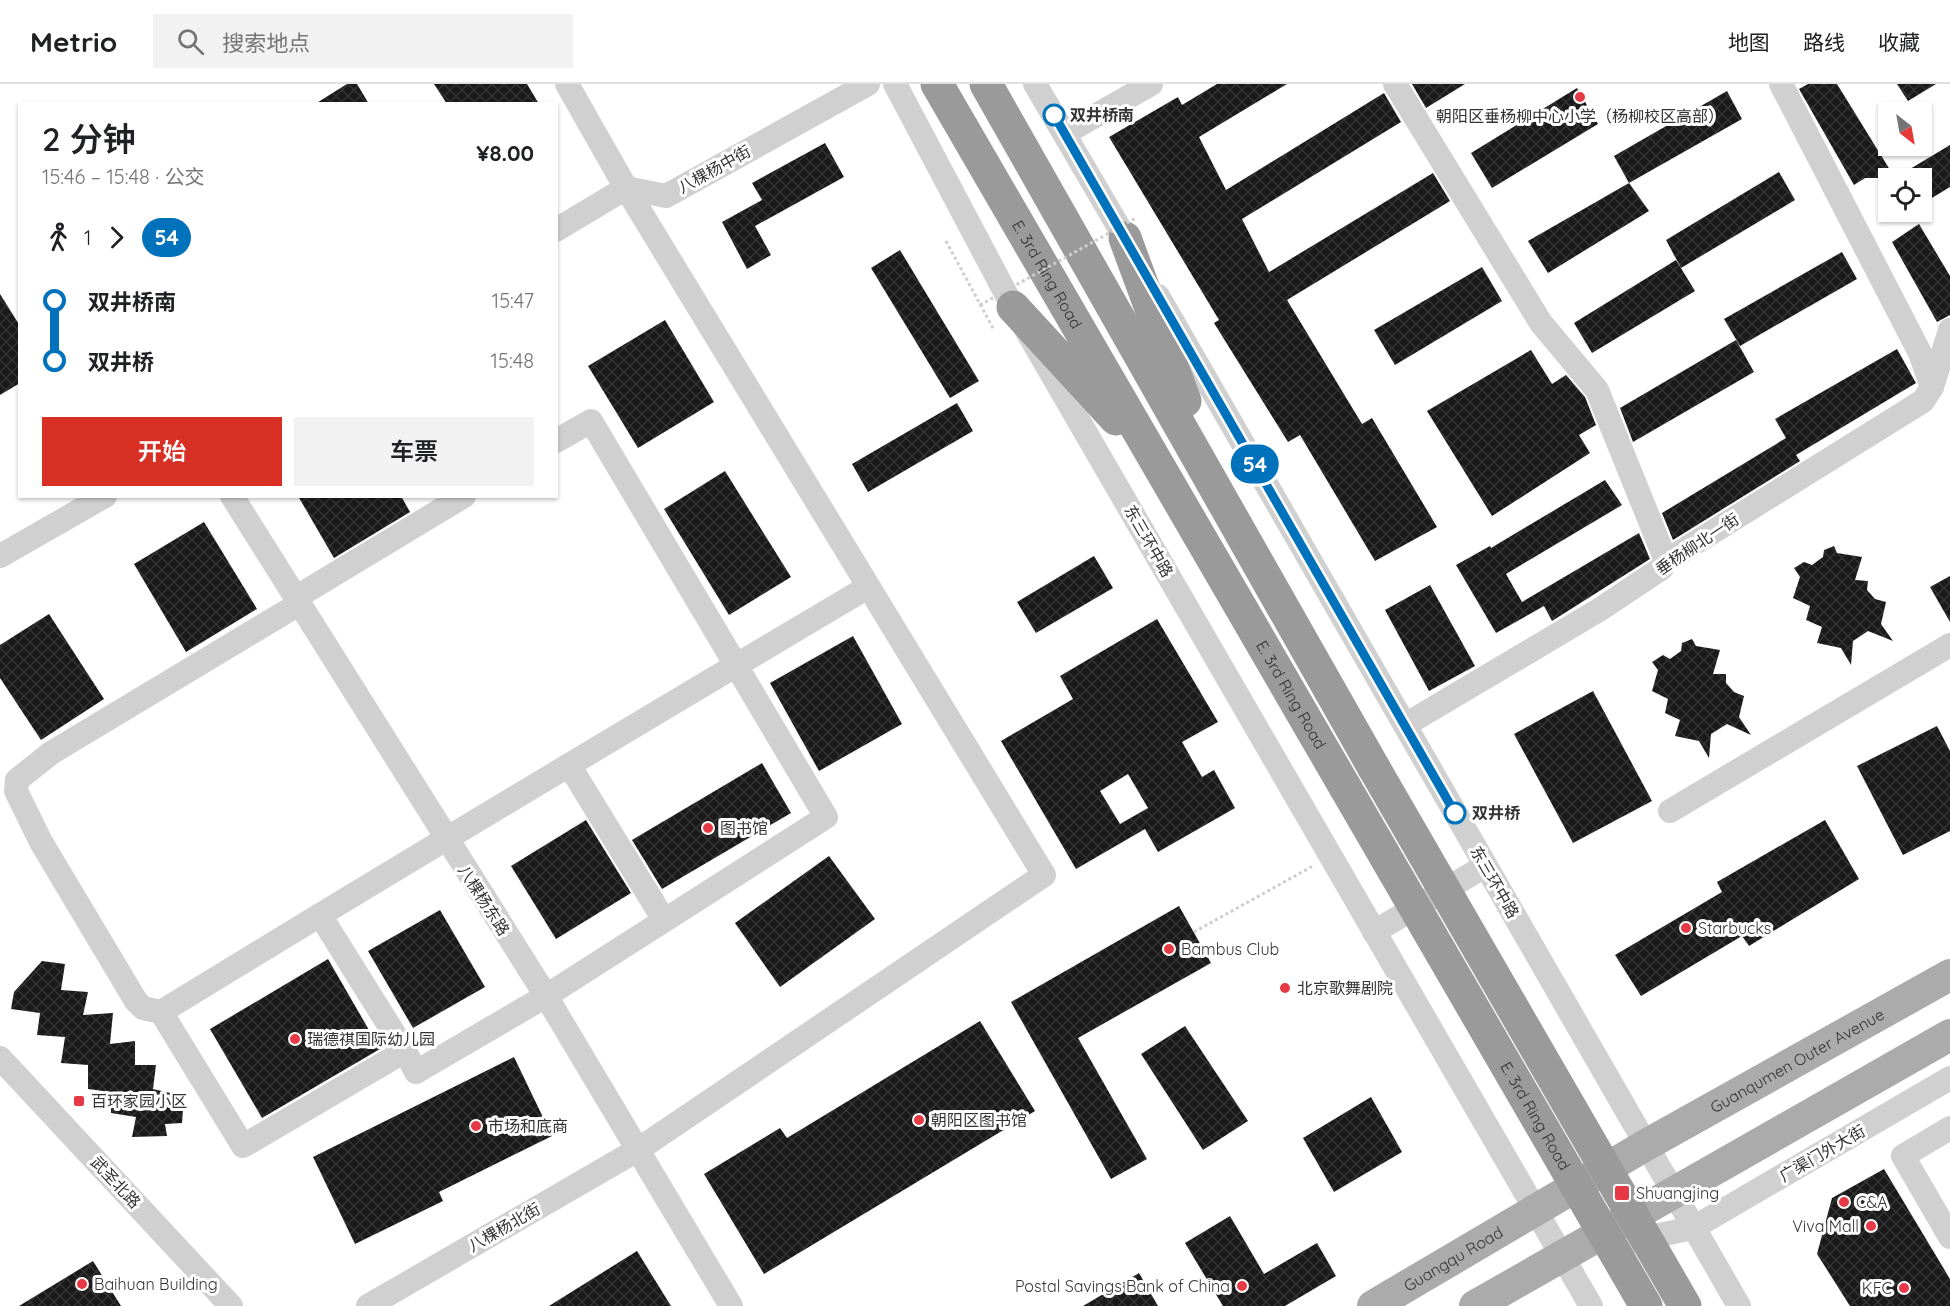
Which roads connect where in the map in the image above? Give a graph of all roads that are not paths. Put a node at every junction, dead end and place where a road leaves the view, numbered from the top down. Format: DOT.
graph roads {
  1 [pos="567,84"];
  2 [pos="868,84"];
  3 [pos="895,84"];
  4 [pos="938,84"];
  5 [pos="986,84"];
  6 [pos="1035,84"];
  7 [pos="1151,84"];
  8 [pos="1395,84"];
  9 [pos="1781,84"];
  10 [pos="1065,133"];
  11 [pos="626,188"];
  12 [pos="1130,228"];
  13 [pos="558,229"];
  14 [pos="1004,319"];
  15 [pos="1950,330"];
  16 [pos="1932,387"];
  17 [pos="558,440"];
  18 [pos="1158,464"];
  19 [pos="1217,490"];
  20 [pos="102,498"];
  21 [pos="233,498"];
  22 [pos="461,498"];
  23 [pos="0,556"];
  24 [pos="1666,561"];
  25 [pos="868,587"];
  26 [pos="297,601"];
  27 [pos="1950,645"];
  28 [pos="736,665"];
  29 [pos="1405,725"];
  30 [pos="569,765"];
  31 [pos="1670,812"];
  32 [pos="445,838"];
  33 [pos="1485,866"];
  34 [pos="320,915"];
  35 [pos="664,920"];
  36 [pos="1374,932"];
  37 [pos="1950,975"];
  38 [pos="546,996"];
  39 [pos="161,1012"];
  40 [pos="1950,1035"];
  41 [pos="405,1051"];
  42 [pos="0,1058"];
  43 [pos="1950,1078"];
  44 [pos="1950,1128"];
  45 [pos="1646,1146"];
  46 [pos="639,1149"];
  47 [pos="1672,1193"];
  48 [pos="1534,1211"];
  49 [pos="1693,1228"];
  50 [pos="1950,1237"];
  51 [pos="1562,1256"];
  52 [pos="231,1306"];
  53 [pos="368,1306"];
  54 [pos="731,1306"];
  55 [pos="1373,1306"];
  56 [pos="1475,1306"];
  57 [pos="1591,1306"];
  58 [pos="1646,1306"];
  59 [pos="1685,1306"];
  60 [pos="1739,1306"];
  1 -- 11 [label="street"];
  2 -- 11 [label="street, 八棵杨中街"];
  3 -- 14 [label="street, 东三环中路"];
  4 -- 18 [label="highway, E. 3rd Ring Road"];
  5 -- 19 [label="highway, E. 3rd Ring Road"];
  6 -- 10 [label="street, 东三环中路"];
  7 -- 10 [label="street"];
  8 -- 24 [label="street"];
  9 -- 16 [label="street"];
  10 -- 12 [label="street, 东三环中路"];
  11 -- 13 [label="street"];
  11 -- 25 [label="street"];
  12 -- 19 [label="highway"];
  12 -- 29 [label="street, 东三环中路"];
  14 -- 18 [label="highway"];
  14 -- 36 [label="street, 东三环中路"];
  15 -- 16 [label="street, 垂杨柳北一街"];
  16 -- 24 [label="street, 垂杨柳北一街"];
  17 -- 28 [label="street"];
  18 -- 58 [label="highway, E. 3rd Ring Road, bridge"];
  19 -- 59 [label="highway, E. 3rd Ring Road, bridge"];
  20 -- 23 [label="street"];
  21 -- 26 [label="street, 八棵杨东路"];
  22 -- 26 [label="street"];
  24 -- 29 [label="street, 垂杨柳北一街"];
  25 -- 28 [label="street"];
  25 -- 46 [label="street, 八棵杨北街"];
  26 -- 32 [label="street, 八棵杨东路"];
  26 -- 39 [label="street"];
  27 -- 31 [label="street"];
  28 -- 30 [label="street"];
  28 -- 35 [label="street"];
  29 -- 33 [label="street, 东三环中路"];
  30 -- 32 [label="street"];
  30 -- 35 [label="street"];
  32 -- 34 [label="street"];
  32 -- 38 [label="street, 八棵杨东路"];
  33 -- 36 [label="street"];
  33 -- 45 [label="street, 东三环中路"];
  34 -- 39 [label="street"];
  34 -- 41 [label="street"];
  35 -- 38 [label="street"];
  36 -- 48 [label="street, 东三环中路"];
  37 -- 45 [label="main road, Guanqumen Outer Avenue"];
  38 -- 41 [label="street"];
  38 -- 46 [label="street, 八棵杨东路"];
  39 -- 41 [label="street"];
  40 -- 47 [label="main road"];
  42 -- 52 [label="street, 武圣北路"];
  43 -- 49 [label="street, 广渠门外大街"];
  44 -- 50 [label="street"];
  45 -- 47 [label="street, 东三环中路"];
  45 -- 48 [label="main road, Guanqumen Outer Avenue"];
  46 -- 53 [label="street, 八棵杨北街"];
  46 -- 54 [label="street, 八棵杨东路"];
  47 -- 49 [label="street, 东三环中路"];
  47 -- 51 [label="main road"];
  48 -- 51 [label="street, 东三环中路"];
  48 -- 55 [label="main road, Guangqu Road"];
  49 -- 51 [label="street, 广渠门外大街"];
  49 -- 60 [label="street, 东三环中路"];
  51 -- 56 [label="main road"];
  51 -- 57 [label="street, 东三环中路"];
}
